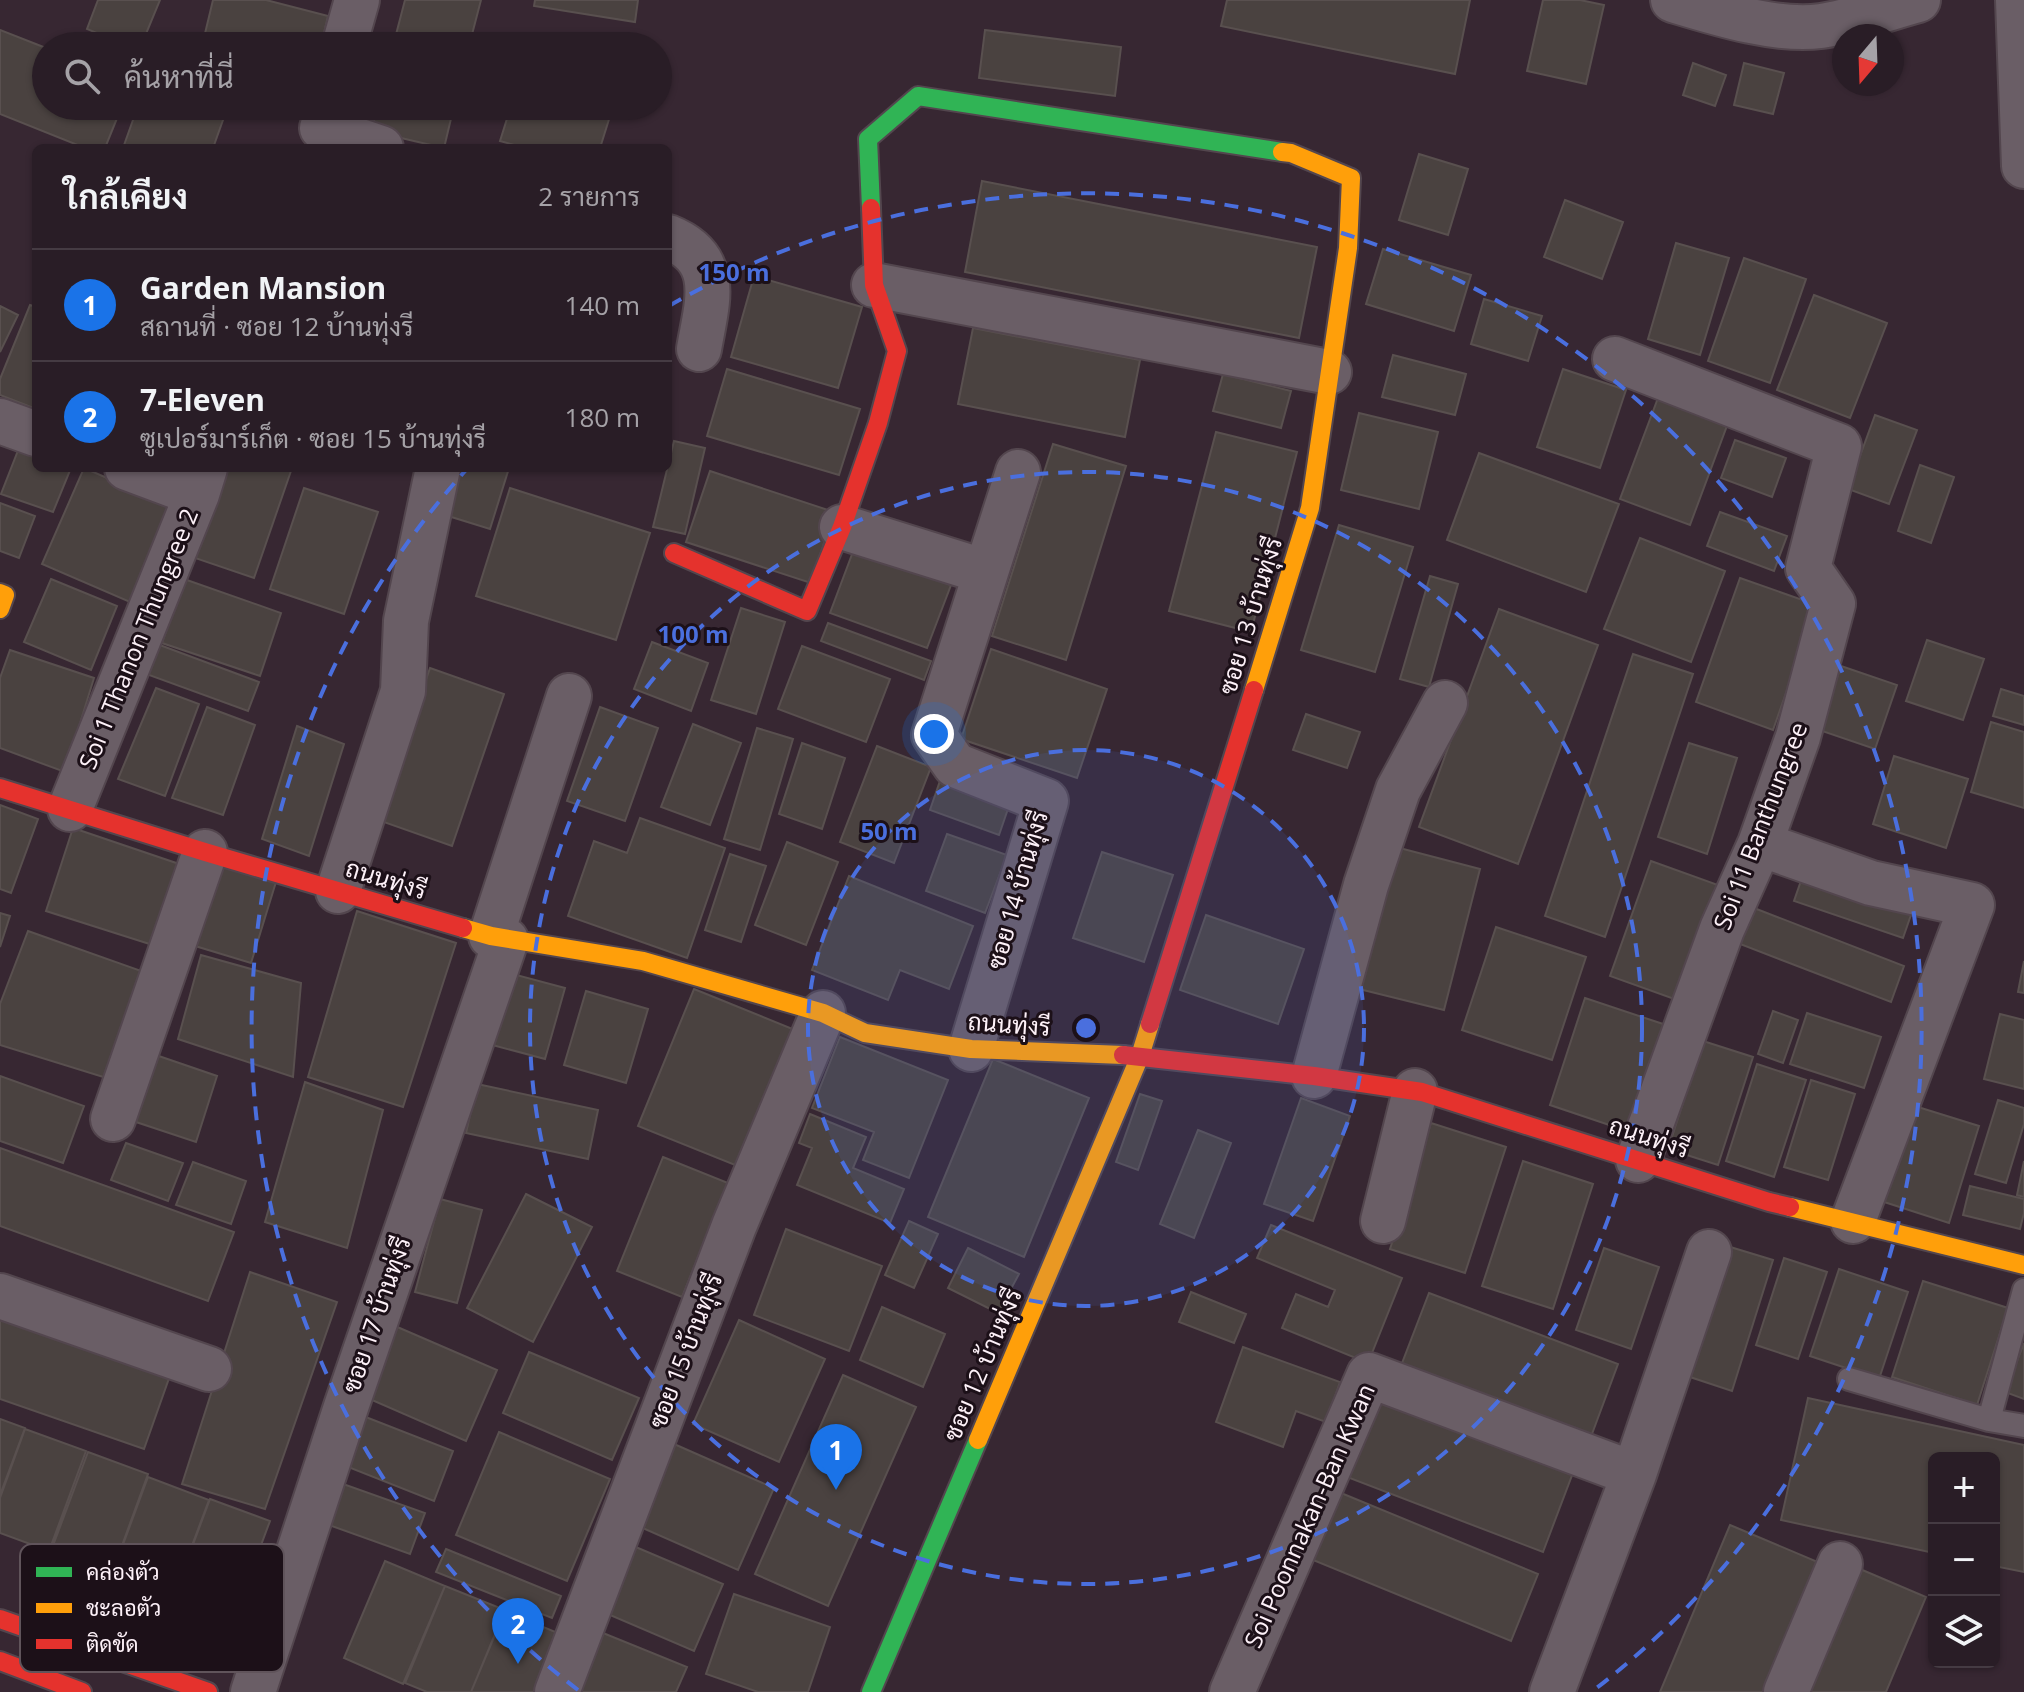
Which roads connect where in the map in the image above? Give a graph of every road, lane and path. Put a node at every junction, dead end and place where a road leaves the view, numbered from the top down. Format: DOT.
graph roads {
  1 [pos="357,0"];
  2 [pos="1673,0"];
  3 [pos="1918,0"];
  4 [pos="2018,0"];
  5 [pos="348,32"];
  6 [pos="321,127"];
  7 [pos="370,144"];
  8 [pos="2024,166"];
  9 [pos="672,239"];
  10 [pos="874,285"];
  11 [pos="699,349"];
  12 [pos="1615,359"];
  13 [pos="1329,372"];
  14 [pos="0,421"];
  15 [pos="32,433"];
  16 [pos="150,472"];
  17 [pos="437,472"];
  18 [pos="1018,472"];
  19 [pos="201,481"];
  20 [pos="842,527"];
  21 [pos="674,553"];
  22 [pos="986,572"];
  23 [pos="0,593"];
  24 [pos="0,609"];
  25 [pos="569,696"];
  26 [pos="1445,703"];
  27 [pos="0,788"];
  28 [pos="70,809"];
  29 [pos="1760,844"];
  30 [pos="205,852"];
  31 [pos="338,891"];
  32 [pos="498,938"];
  33 [pos="823,1013"];
  34 [pos="971,1049"];
  35 [pos="1140,1056"];
  36 [pos="1314,1076"];
  37 [pos="1415,1091"];
  38 [pos="113,1119"];
  39 [pos="1638,1160"];
  40 [pos="1383,1221"];
  41 [pos="1853,1221"];
  42 [pos="1709,1252"];
  43 [pos="2024,1265"];
  44 [pos="2024,1290"];
  45 [pos="0,1296"];
  46 [pos="209,1369"];
  47 [pos="1849,1379"];
  48 [pos="1989,1420"];
  49 [pos="2024,1426"];
  50 [pos="1634,1474"];
  51 [pos="1840,1564"];
  52 [pos="284,1597"];
  53 [pos="0,1619"];
  54 [pos="20,1626"];
  55 [pos="0,1661"];
  56 [pos="20,1669"];
  57 [pos="29,1672"];
  58 [pos="151,1672"];
  59 [pos="260,1672"];
  60 [pos="82,1692"];
  61 [pos="208,1692"];
  62 [pos="253,1692"];
  63 [pos="557,1692"];
  64 [pos="871,1692"];
  65 [pos="1232,1692"];
  66 [pos="1552,1692"];
  67 [pos="1786,1692"];
  1 -- 5 [label="street"];
  2 -- 3 [label="street"];
  4 -- 8 [label="street"];
  6 -- 7 [label="street"];
  9 -- 11 [label="street"];
  10 -- 13 [label="street"];
  10 -- 13 [label="street, ซอย 13 บ้านทุ่งรี"];
  10 -- 20 [label="street"];
  12 -- 29 [label="street, Soi 11 Banthungree"];
  13 -- 35 [label="street, ซอย 13 บ้านทุ่งรี"];
  14 -- 15 [label="street"];
  16 -- 19 [label="street"];
  17 -- 31 [label="street"];
  18 -- 22 [label="street, ซอย 14 บ้านทุ่งรี"];
  19 -- 28 [label="street, Soi 1 Thanon Thungree 2"];
  20 -- 21 [label="street"];
  20 -- 22 [label="street"];
  22 -- 34 [label="street, ซอย 14 บ้านทุ่งรี"];
  23 -- 24 [label="street"];
  25 -- 32 [label="street, ซอย 17 บ้านทุ่งรี"];
  26 -- 36 [label="street"];
  27 -- 28 [label="street, ถนนทุ่งรี"];
  28 -- 30 [label="street, ถนนทุ่งรี"];
  29 -- 39 [label="street, Soi 11 Banthungree"];
  29 -- 41 [label="street"];
  30 -- 31 [label="street, ถนนทุ่งรี"];
  30 -- 38 [label="street"];
  31 -- 32 [label="street, ถนนทุ่งรี"];
  32 -- 33 [label="street, ถนนทุ่งรี"];
  32 -- 52 [label="street, ซอย 17 บ้านทุ่งรี"];
  33 -- 34 [label="street, ถนนทุ่งรี"];
  33 -- 63 [label="street, ซอย 15 บ้านทุ่งรี"];
  34 -- 35 [label="street, ถนนทุ่งรี"];
  35 -- 36 [label="street, ถนนทุ่งรี"];
  35 -- 64 [label="street, ซอย 12 บ้านทุ่งรี"];
  36 -- 37 [label="street, ถนนทุ่งรี"];
  37 -- 39 [label="street, ถนนทุ่งรี"];
  37 -- 40 [label="street"];
  39 -- 41 [label="street, ถนนทุ่งรี"];
  41 -- 43 [label="street, ถนนทุ่งรี"];
  42 -- 50 [label="street"];
  44 -- 48 [label="lane"];
  45 -- 46 [label="street"];
  47 -- 48 [label="lane"];
  48 -- 49 [label="lane"];
  50 -- 65 [label="street, Soi Poonnakan-Ban Kwan"];
  50 -- 66 [label="street"];
  51 -- 67 [label="street"];
  53 -- 54 [label="street"];
  55 -- 56 [label="street"];
  57 -- 60 [label="street"];
  58 -- 61 [label="street"];
  59 -- 62 [label="street, ซอย 17 บ้านทุ่งรี"];
}
